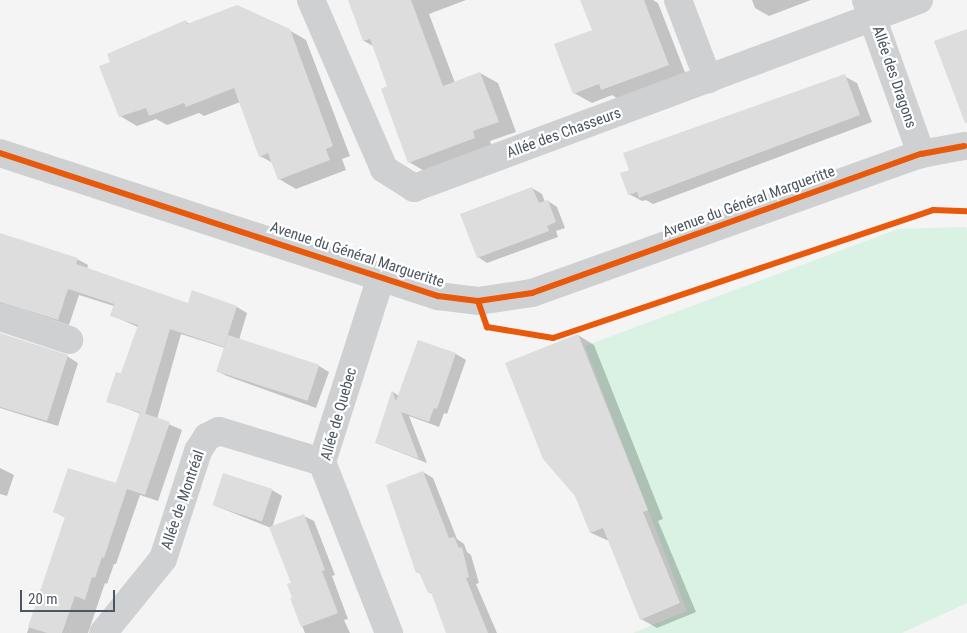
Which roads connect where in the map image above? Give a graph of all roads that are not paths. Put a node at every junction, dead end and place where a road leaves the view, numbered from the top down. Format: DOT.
graph roads {
  1 [pos="311,0"];
  2 [pos="678,0"];
  3 [pos="919,0"];
  4 [pos="870,9"];
  5 [pos="708,79"];
  6 [pos="966,145"];
  7 [pos="0,153"];
  8 [pos="921,154"];
  9 [pos="381,277"];
  10 [pos="0,317"];
  11 [pos="69,340"];
  12 [pos="322,462"];
  13 [pos="103,633"];
  14 [pos="389,633"];
  1 -- 5 [label="street, Allée des Chasseurs"];
  2 -- 5 [label="street"];
  3 -- 4 [label="street, Allée des Chasseurs"];
  4 -- 5 [label="street, Allée des Chasseurs"];
  4 -- 8 [label="street, Allée des Dragons"];
  6 -- 8 [label="street, Avenue du Général Margueritte"];
  7 -- 9 [label="street, Avenue du Général Margueritte"];
  8 -- 9 [label="street, Avenue du Général Margueritte"];
  9 -- 12 [label="street, Allée de Quebec"];
  10 -- 11 [label="street"];
  12 -- 13 [label="street, Allée de Montréal"];
  12 -- 14 [label="street, Allée de Quebec"];
}
